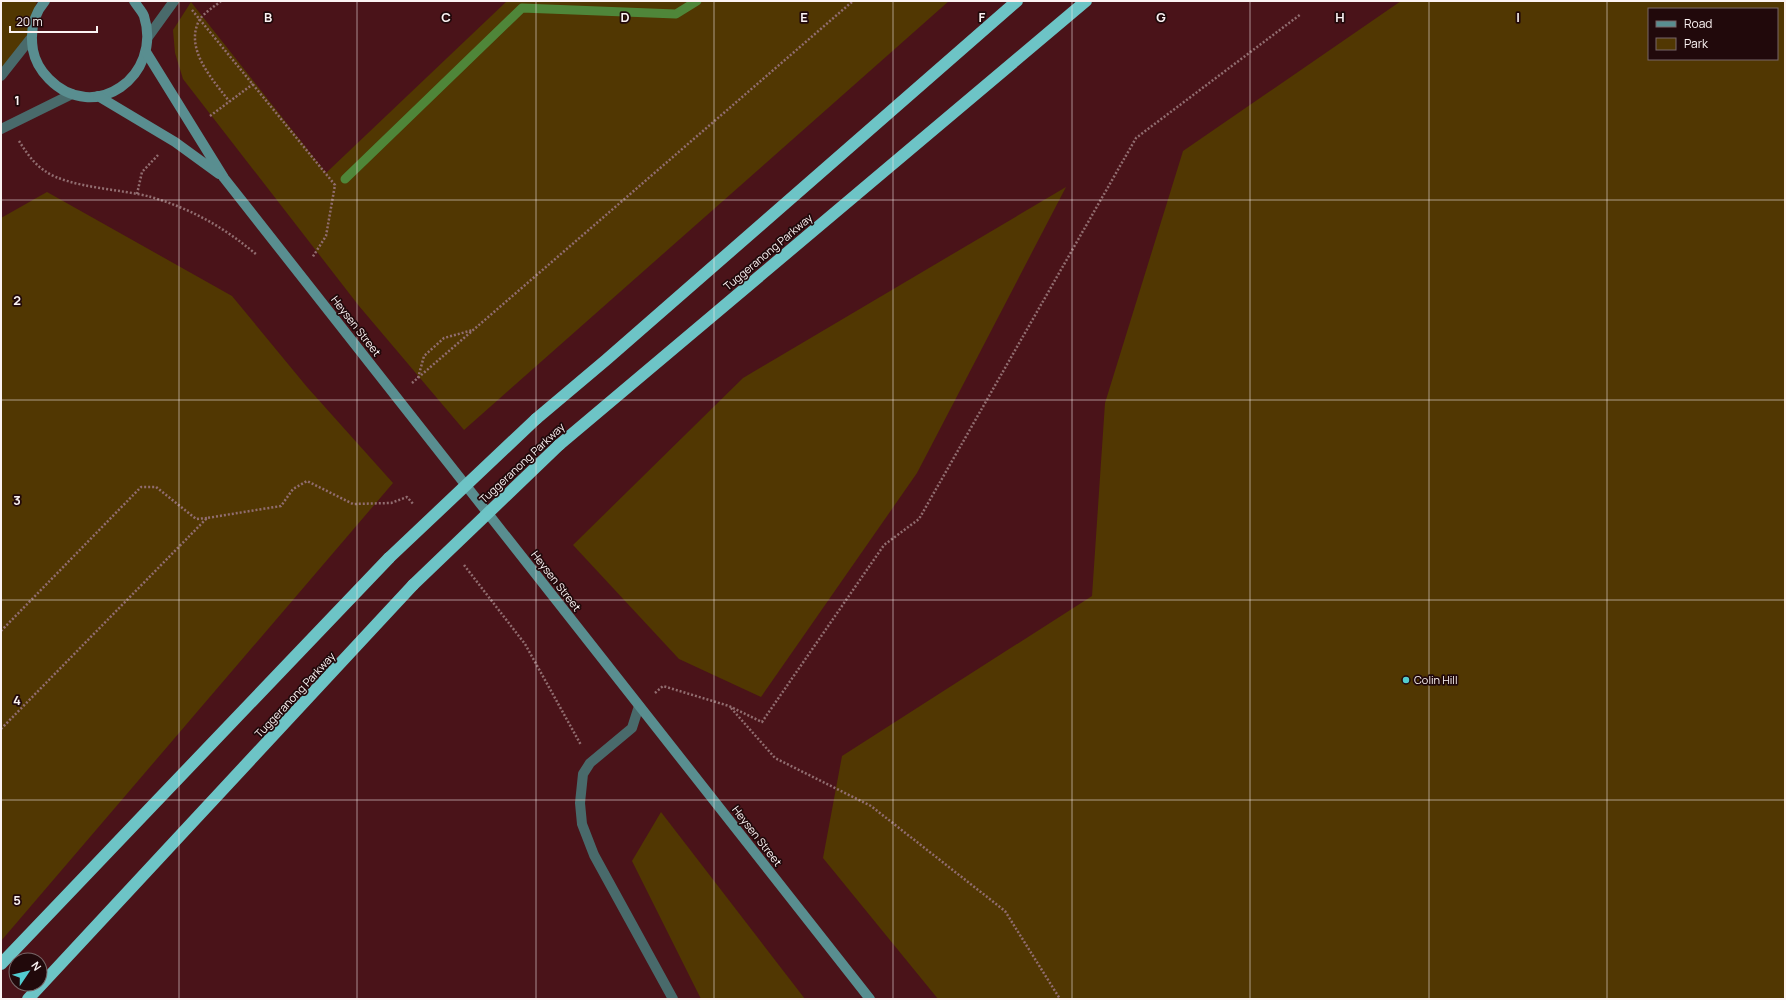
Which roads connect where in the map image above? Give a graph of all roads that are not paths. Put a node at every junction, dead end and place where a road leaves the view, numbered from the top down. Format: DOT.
graph roads {
  1 [pos="134,1"];
  2 [pos="174,1"];
  3 [pos="1017,1"];
  4 [pos="1086,1"];
  5 [pos="42,2"];
  6 [pos="148,37"];
  7 [pos="31,38"];
  8 [pos="146,52"];
  9 [pos="1,76"];
  10 [pos="72,94"];
  11 [pos="98,96"];
  12 [pos="4,127"];
  13 [pos="224,178"];
  14 [pos="640,706"];
  15 [pos="1,964"];
  16 [pos="28,999"];
  17 [pos="674,999"];
  18 [pos="870,999"];
  1 -- 6 [label="main road, Heysen Street"];
  2 -- 6 [label="street"];
  3 -- 15 [label="highway, Tuggeranong Parkway, bridge"];
  4 -- 16 [label="highway, Tuggeranong Parkway, bridge"];
  5 -- 7 [label="main road, Heysen Street"];
  6 -- 8 [label="main road, Heysen Street"];
  7 -- 9 [label="street"];
  7 -- 10 [label="main road, Heysen Street"];
  8 -- 11 [label="main road, Heysen Street"];
  8 -- 13 [label="main road, Heysen Street"];
  10 -- 11 [label="main road, Heysen Street"];
  10 -- 12 [label="street"];
  11 -- 13 [label="main road, Heysen Street"];
  13 -- 14 [label="main road, Heysen Street"];
  14 -- 17 [label="street"];
  14 -- 18 [label="main road, Heysen Street"];
}
